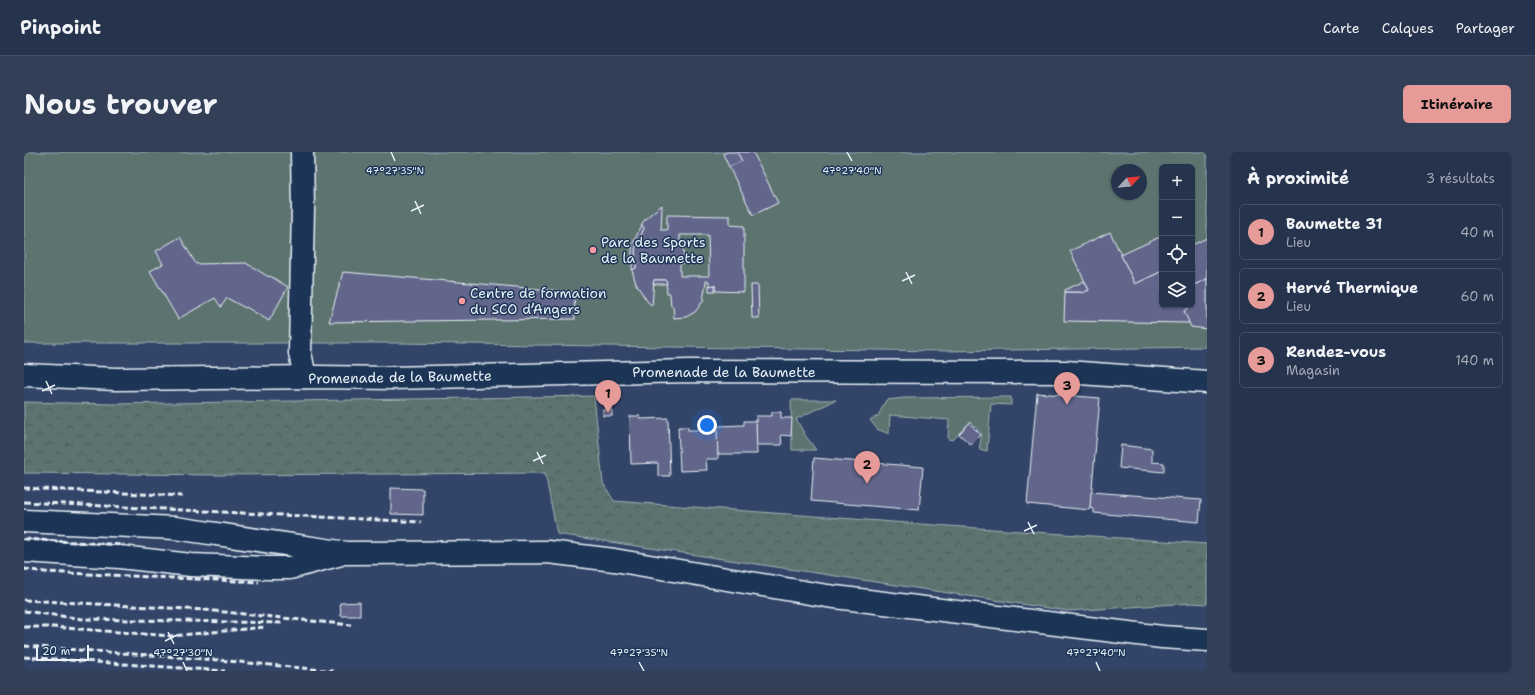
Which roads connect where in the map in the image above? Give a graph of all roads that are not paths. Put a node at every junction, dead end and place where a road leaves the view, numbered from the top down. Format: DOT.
graph roads {
  1 [pos="302,152"];
  2 [pos="24,375"];
  3 [pos="305,378"];
  4 [pos="1207,382"];
  5 [pos="24,521"];
  6 [pos="24,551"];
  7 [pos="347,553"];
  8 [pos="1207,640"];
  1 -- 3 [label="street"];
  2 -- 3 [label="street, Promenade de la Baumette"];
  3 -- 4 [label="street, Promenade de la Baumette"];
  5 -- 7 [label="street"];
  6 -- 7 [label="street"];
  7 -- 8 [label="street"];
}
